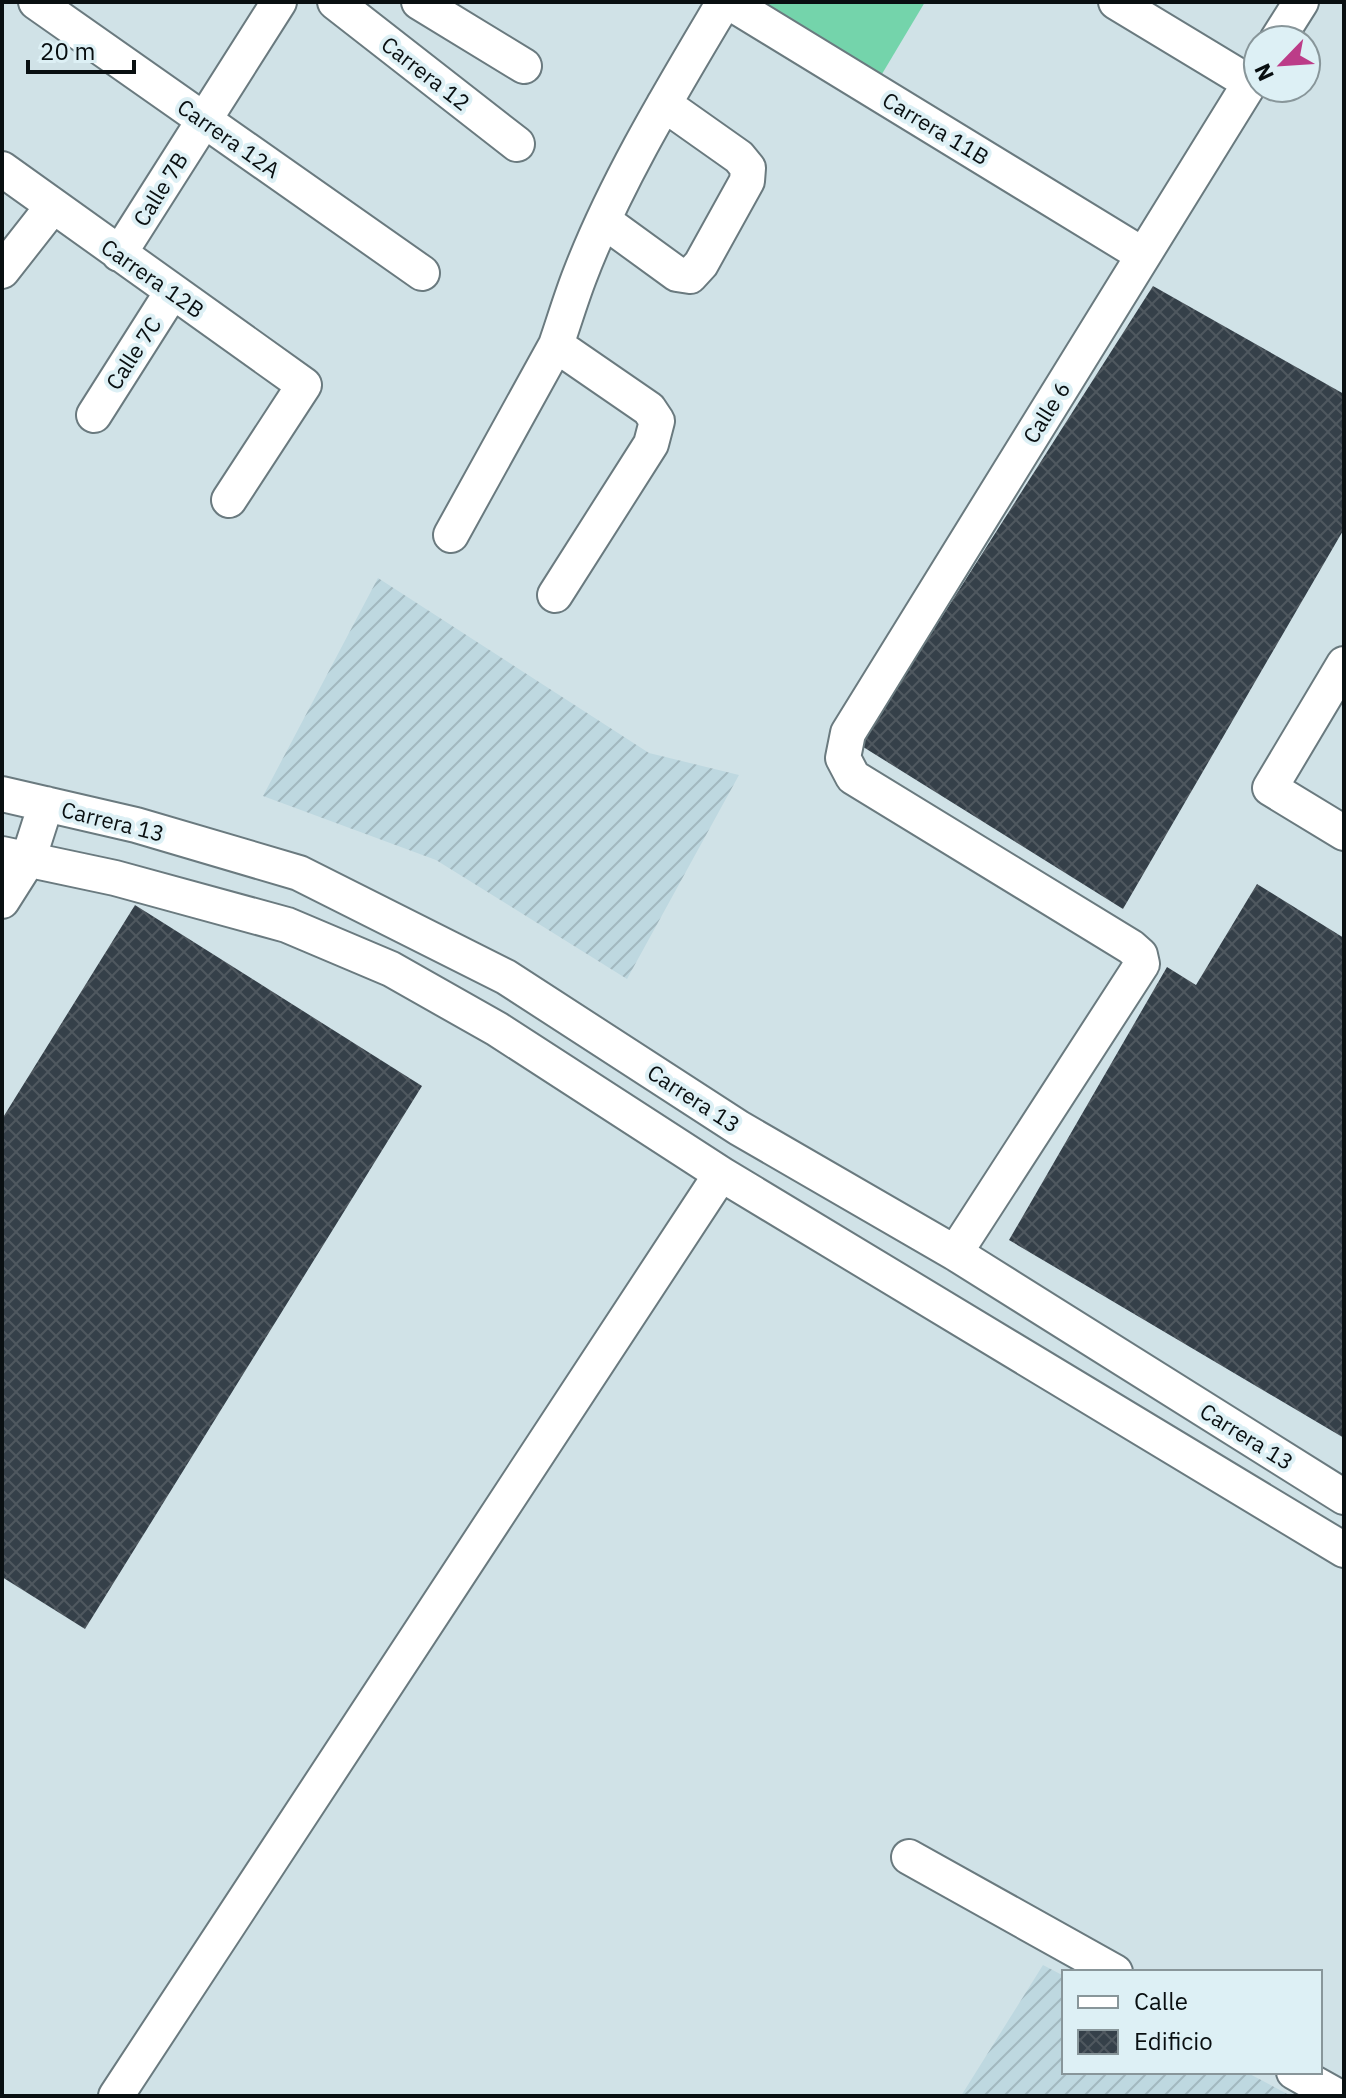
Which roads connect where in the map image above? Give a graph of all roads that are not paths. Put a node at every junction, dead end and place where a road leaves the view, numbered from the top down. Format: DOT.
graph roads {
  1 [pos="36,2"];
  2 [pos="279,2"];
  3 [pos="335,2"];
  4 [pos="419,2"];
  5 [pos="727,2"];
  6 [pos="1116,2"];
  7 [pos="1301,2"];
  8 [pos="1287,24"];
  9 [pos="524,66"];
  10 [pos="1242,70"];
  11 [pos="1242,96"];
  12 [pos="664,104"];
  13 [pos="203,120"];
  14 [pos="517,144"];
  15 [pos="2,169"];
  16 [pos="53,206"];
  17 [pos="604,221"];
  18 [pos="119,254"];
  19 [pos="1143,255"];
  20 [pos="2,271"];
  21 [pos="422,273"];
  22 [pos="172,292"];
  23 [pos="556,345"];
  24 [pos="94,415"];
  25 [pos="229,500"];
  26 [pos="451,535"];
  27 [pos="555,595"];
  28 [pos="1344,664"];
  29 [pos="2,794"];
  30 [pos="46,804"];
  31 [pos="1344,833"];
  32 [pos="15,857"];
  33 [pos="2,901"];
  34 [pos="721,1174"];
  35 [pos="955,1253"];
  36 [pos="1184,1396"];
  37 [pos="1160,1439"];
  38 [pos="1344,1497"];
  39 [pos="1344,1550"];
  40 [pos="909,1857"];
  41 [pos="1111,1970"];
  42 [pos="1298,2074"];
  43 [pos="116,2096"];
  44 [pos="1337,2096"];
  1 -- 13 [label="street, Carrera 12A"];
  2 -- 13 [label="street, Calle 7B"];
  3 -- 14 [label="street, Carrera 12"];
  4 -- 9 [label="street"];
  5 -- 12 [label="street"];
  5 -- 19 [label="street, Carrera 11B"];
  6 -- 10 [label="street"];
  7 -- 8 [label="street"];
  11 -- 19 [label="street, Calle 6"];
  12 -- 17 [label="street"];
  12 -- 17 [label="street"];
  13 -- 18 [label="street, Calle 7B"];
  13 -- 21 [label="street, Carrera 12A"];
  15 -- 16 [label="street, Carrera 12B"];
  16 -- 18 [label="street, Carrera 12B"];
  16 -- 20 [label="street"];
  17 -- 23 [label="street"];
  18 -- 22 [label="street, Carrera 12B"];
  19 -- 35 [label="street, Calle 6"];
  22 -- 24 [label="street, Calle 7C"];
  22 -- 25 [label="street, Carrera 12B"];
  23 -- 26 [label="street"];
  23 -- 27 [label="street"];
  28 -- 31 [label="street"];
  29 -- 30 [label="street, Carrera 13"];
  30 -- 32 [label="street"];
  30 -- 35 [label="street, Carrera 13"];
  32 -- 33 [label="street"];
  32 -- 34 [label="street"];
  34 -- 37 [label="street"];
  34 -- 43 [label="street"];
  35 -- 36 [label="street, Carrera 13"];
  36 -- 37 [label="street"];
  36 -- 38 [label="street, Carrera 13"];
  37 -- 39 [label="street"];
  40 -- 41 [label="street"];
  42 -- 44 [label="street"];
}
